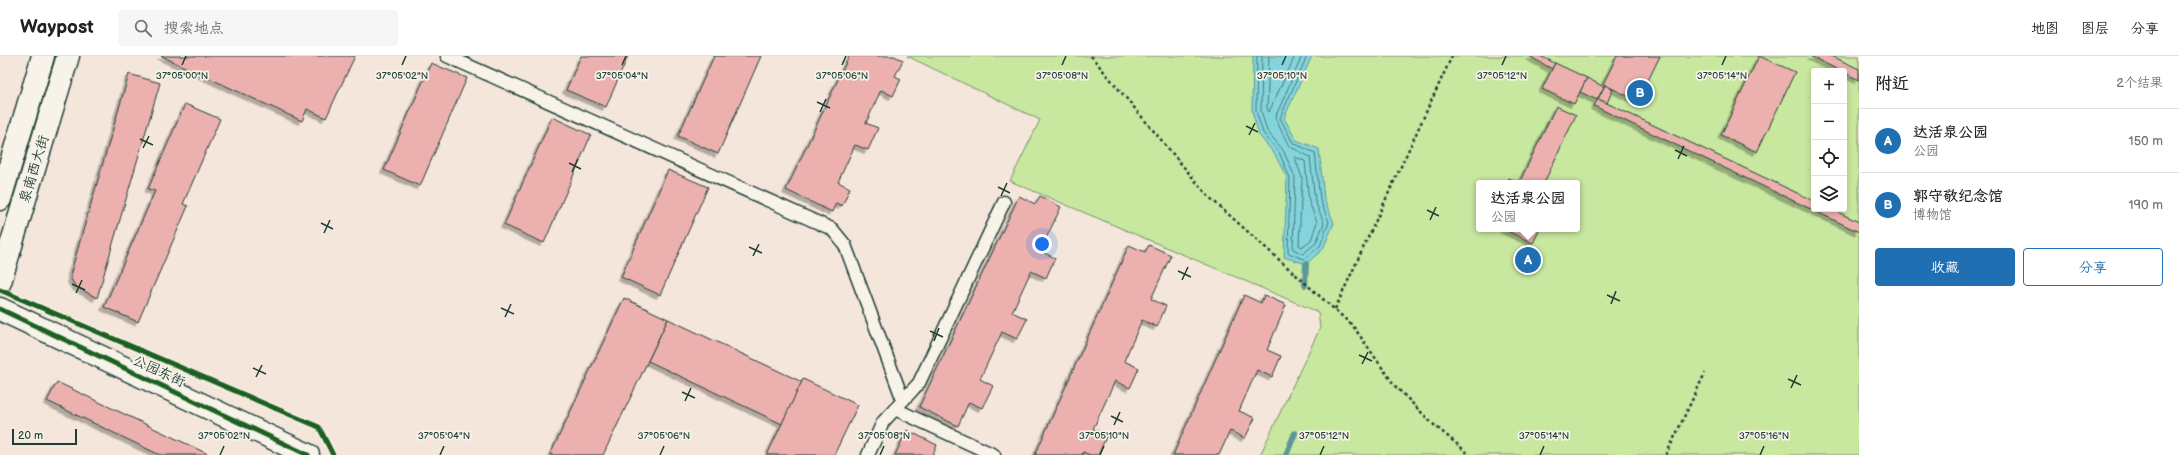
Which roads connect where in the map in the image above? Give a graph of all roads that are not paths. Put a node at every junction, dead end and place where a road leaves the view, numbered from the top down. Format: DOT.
graph roads {
  1 [pos="43,56"];
  2 [pos="68,56"];
  3 [pos="447,56"];
  4 [pos="0,199"];
  5 [pos="1004,202"];
  6 [pos="0,282"];
  7 [pos="0,309"];
  8 [pos="899,405"];
  9 [pos="308,455"];
  10 [pos="868,455"];
  11 [pos="994,455"];
  1 -- 4 [label="main road, 泉南西大街"];
  2 -- 6 [label="main road, 泉南西大街"];
  3 -- 8 [label="lane"];
  5 -- 8 [label="lane"];
  7 -- 9 [label="main road, 公园东街"];
  8 -- 10 [label="lane"];
  8 -- 11 [label="lane"];
}
